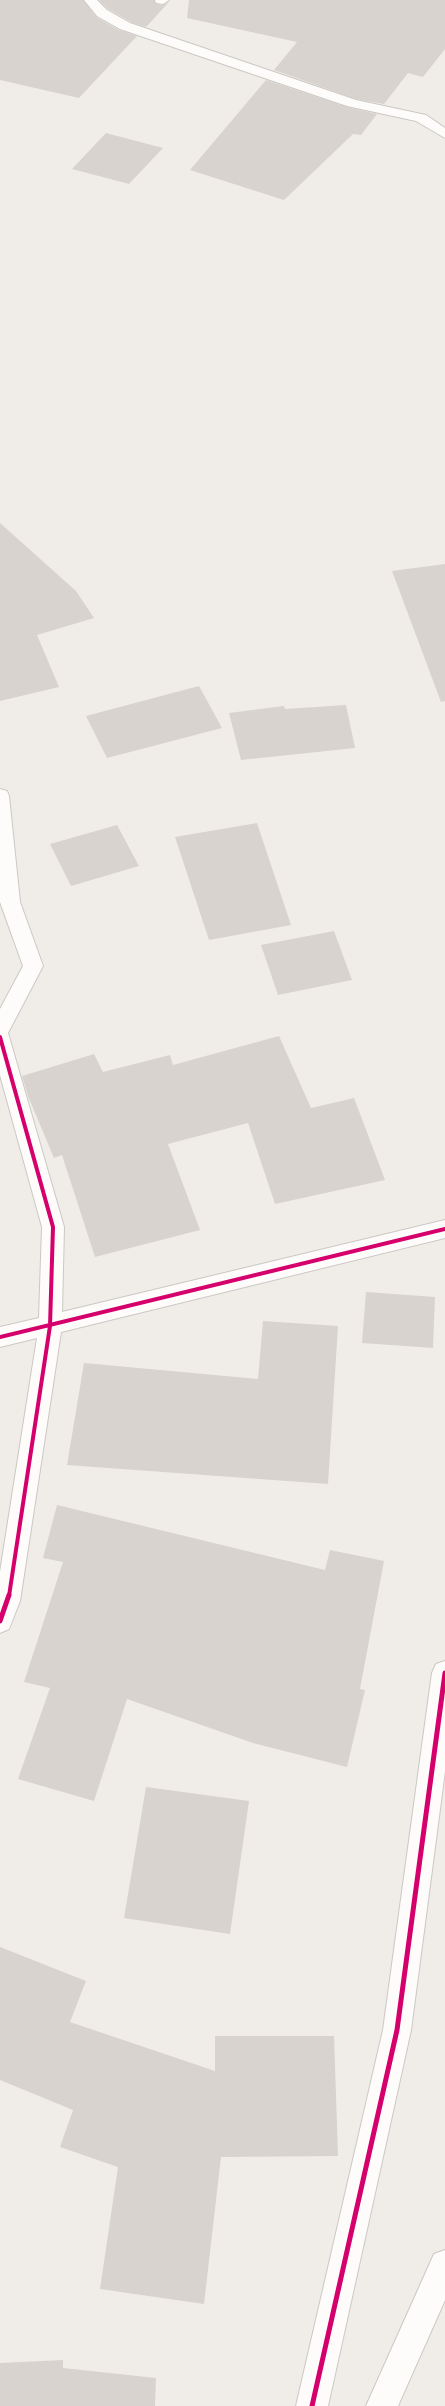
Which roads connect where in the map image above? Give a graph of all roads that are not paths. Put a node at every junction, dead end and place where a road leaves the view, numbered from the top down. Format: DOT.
graph roads {
  1 [pos="90,0"];
  2 [pos="445,134"];
  3 [pos="0,796"];
  4 [pos="0,1029"];
  5 [pos="0,1037"];
  6 [pos="445,1229"];
  7 [pos="50,1326"];
  8 [pos="0,1337"];
  9 [pos="0,1621"];
  10 [pos="445,1673"];
  11 [pos="445,2265"];
  12 [pos="312,2406"];
  13 [pos="382,2406"];
  1 -- 2 [label="street"];
  3 -- 4 [label="street"];
  5 -- 7 [label="street"];
  6 -- 7 [label="street"];
  7 -- 8 [label="street"];
  7 -- 9 [label="street"];
  10 -- 12 [label="street"];
  11 -- 13 [label="street"];
}
